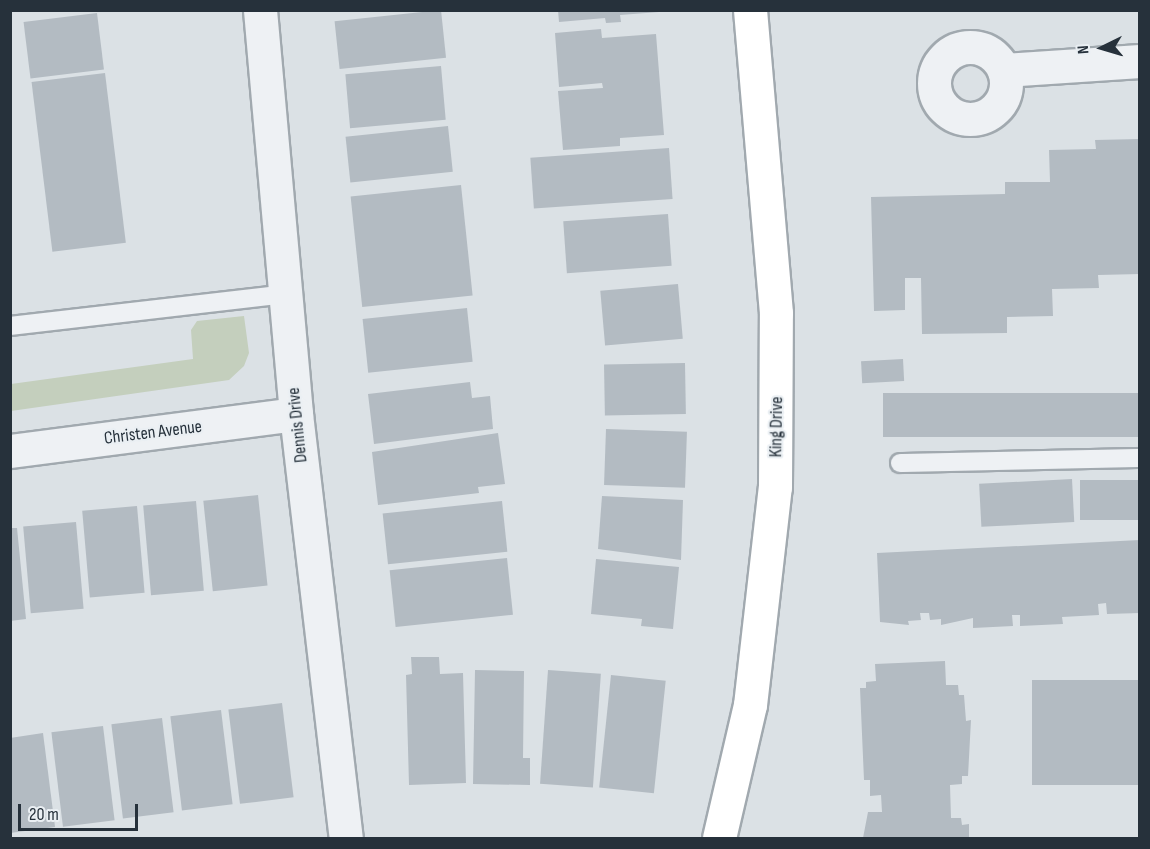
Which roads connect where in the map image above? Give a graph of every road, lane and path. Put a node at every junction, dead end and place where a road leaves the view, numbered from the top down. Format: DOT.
graph roads {
  1 [pos="260,10"];
  2 [pos="750,10"];
  3 [pos="1140,61"];
  4 [pos="1004,70"];
  5 [pos="285,294"];
  6 [pos="10,327"];
  7 [pos="296,414"];
  8 [pos="10,451"];
  9 [pos="1140,458"];
  10 [pos="900,463"];
  11 [pos="346,838"];
  12 [pos="718,838"];
  1 -- 5 [label="street, Dennis Drive"];
  2 -- 12 [label="street, King Drive"];
  3 -- 4 [label="street"];
  5 -- 6 [label="lane"];
  5 -- 7 [label="street, Dennis Drive"];
  7 -- 8 [label="street, Christen Avenue"];
  7 -- 11 [label="street, Dennis Drive"];
  9 -- 10 [label="lane"];
}
